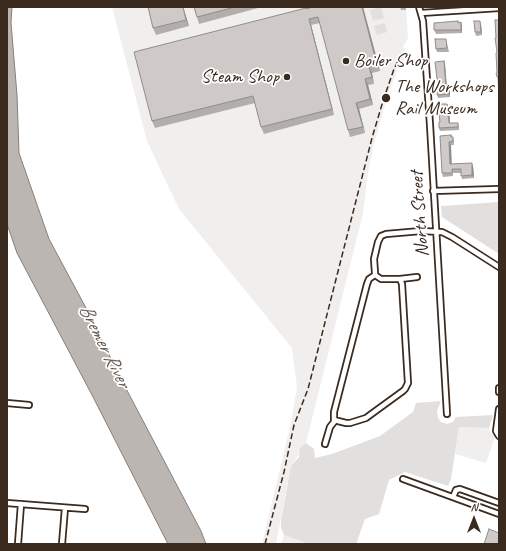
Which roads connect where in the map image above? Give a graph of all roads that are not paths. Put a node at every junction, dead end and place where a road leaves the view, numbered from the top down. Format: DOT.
graph roads {
  1 [pos="499,8"];
  2 [pos="420,9"];
  3 [pos="499,189"];
  4 [pos="433,191"];
  5 [pos="436,232"];
  6 [pos="499,267"];
  7 [pos="376,275"];
  8 [pos="417,277"];
  9 [pos="400,279"];
  10 [pos="499,388"];
  11 [pos="499,392"];
  12 [pos="7,403"];
  13 [pos="29,405"];
  14 [pos="499,409"];
  15 [pos="447,414"];
  16 [pos="334,420"];
  17 [pos="499,436"];
  18 [pos="325,444"];
  19 [pos="403,479"];
  20 [pos="453,497"];
  21 [pos="7,503"];
  22 [pos="499,503"];
  23 [pos="21,504"];
  24 [pos="65,508"];
  25 [pos="85,509"];
  26 [pos="499,514"];
  27 [pos="18,544"];
  28 [pos="62,544"];
  1 -- 2 [label="street"];
  2 -- 4 [label="street, North Street"];
  3 -- 4 [label="street"];
  4 -- 5 [label="street, North Street"];
  5 -- 6 [label="street"];
  5 -- 7 [label="street"];
  5 -- 15 [label="street, North Street"];
  7 -- 9 [label="street"];
  7 -- 16 [label="street"];
  8 -- 9 [label="street"];
  9 -- 16 [label="street"];
  10 -- 11 [label="street"];
  12 -- 13 [label="street"];
  14 -- 17 [label="street"];
  16 -- 18 [label="street"];
  19 -- 20 [label="street"];
  20 -- 22 [label="street"];
  20 -- 26 [label="street"];
  21 -- 23 [label="street"];
  23 -- 24 [label="street"];
  23 -- 27 [label="street"];
  24 -- 25 [label="street"];
  24 -- 28 [label="street"];
}
